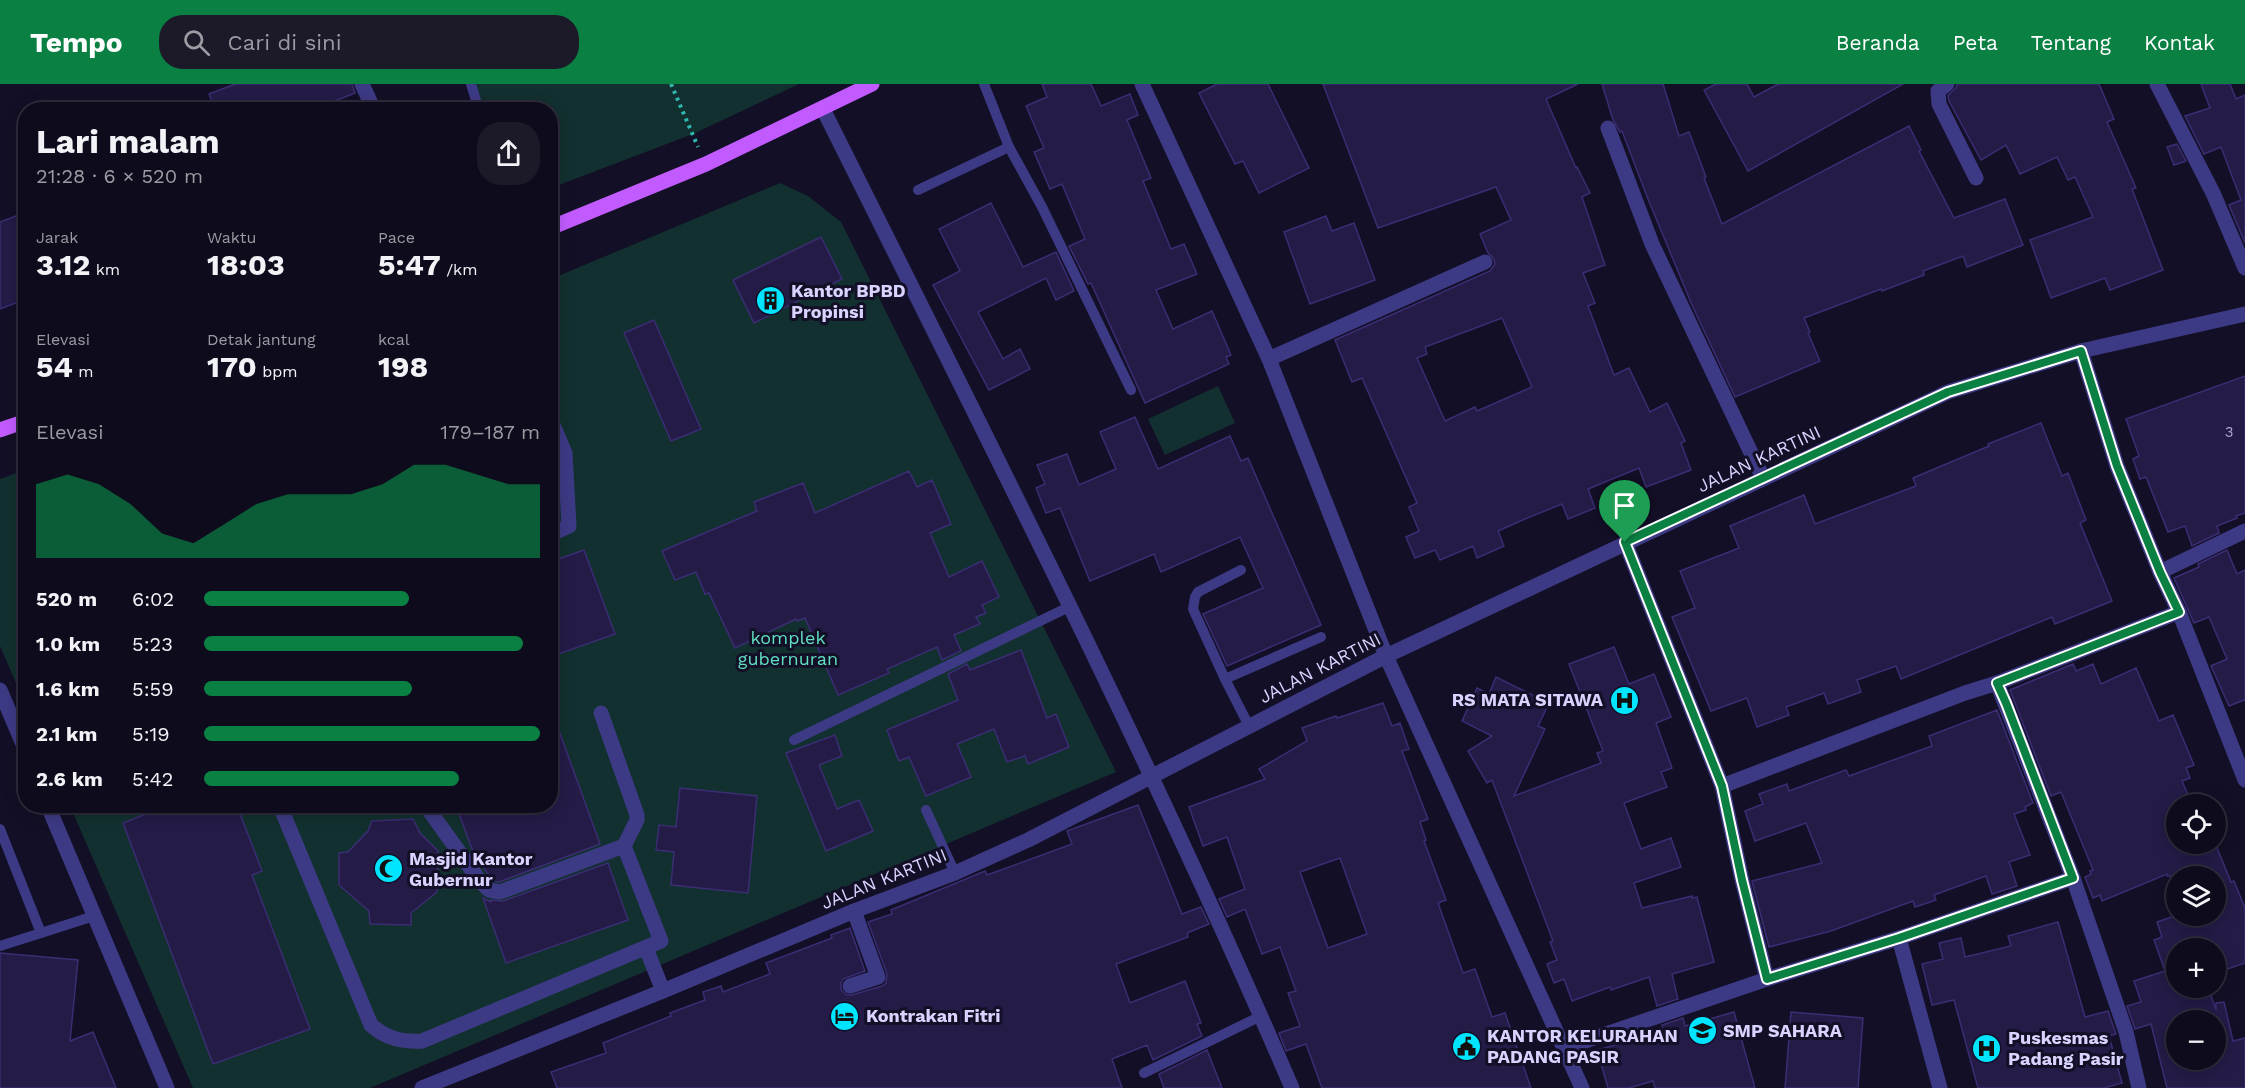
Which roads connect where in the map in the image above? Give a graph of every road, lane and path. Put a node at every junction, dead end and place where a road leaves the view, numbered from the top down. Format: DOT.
graph roads {
  1 [pos="362,84"];
  2 [pos="471,84"];
  3 [pos="671,84"];
  4 [pos="872,84"];
  5 [pos="984,84"];
  6 [pos="1142,84"];
  7 [pos="1947,84"];
  8 [pos="2157,84"];
  9 [pos="370,102"];
  10 [pos="477,102"];
  11 [pos="823,108"];
  12 [pos="1608,128"];
  13 [pos="1009,147"];
  14 [pos="706,164"];
  15 [pos="1976,178"];
  16 [pos="918,190"];
  17 [pos="558,225"];
  18 [pos="1485,262"];
  19 [pos="2245,268"];
  20 [pos="2245,314"];
  21 [pos="2081,351"];
  22 [pos="1269,359"];
  23 [pos="1131,390"];
  24 [pos="18,424"];
  25 [pos="0,430"];
  26 [pos="558,438"];
  27 [pos="1763,478"];
  28 [pos="558,531"];
  29 [pos="2245,531"];
  30 [pos="1625,542"];
  31 [pos="1240,570"];
  32 [pos="2160,572"];
  33 [pos="1071,606"];
  34 [pos="2179,612"];
  35 [pos="1321,637"];
  36 [pos="1386,656"];
  37 [pos="1225,679"];
  38 [pos="1997,683"];
  39 [pos="0,690"];
  40 [pos="601,713"];
  41 [pos="1249,726"];
  42 [pos="18,732"];
  43 [pos="794,740"];
  44 [pos="1151,777"];
  45 [pos="2245,780"];
  46 [pos="1722,786"];
  47 [pos="926,810"];
  48 [pos="51,813"];
  49 [pos="283,813"];
  50 [pos="431,813"];
  51 [pos="0,829"];
  52 [pos="624,846"];
  53 [pos="955,873"];
  54 [pos="2073,878"];
  55 [pos="854,911"];
  56 [pos="94,916"];
  57 [pos="41,933"];
  58 [pos="1899,938"];
  59 [pos="0,946"];
  60 [pos="646,948"];
  61 [pos="1767,979"];
  62 [pos="850,986"];
  63 [pos="663,991"];
  64 [pos="1261,1016"];
  65 [pos="1565,1048"];
  66 [pos="1144,1073"];
  67 [pos="167,1088"];
  68 [pos="422,1088"];
  69 [pos="1292,1088"];
  70 [pos="1582,1088"];
  71 [pos="1940,1088"];
  72 [pos="2139,1088"];
  1 -- 9 [label="street"];
  2 -- 10 [label="lane"];
  3 -- 14 [label="path"];
  4 -- 11 [label="main road"];
  5 -- 13 [label="lane"];
  6 -- 22 [label="street"];
  7 -- 15 [label="street"];
  8 -- 19 [label="street"];
  11 -- 14 [label="main road"];
  11 -- 33 [label="street"];
  12 -- 27 [label="street"];
  13 -- 16 [label="lane"];
  13 -- 23 [label="lane"];
  14 -- 17 [label="main road"];
  18 -- 22 [label="street"];
  20 -- 21 [label="street, JALAN KARTINI"];
  21 -- 27 [label="street, JALAN KARTINI"];
  21 -- 32 [label="street"];
  22 -- 36 [label="street"];
  24 -- 25 [label="main road"];
  26 -- 28 [label="street"];
  27 -- 30 [label="street, JALAN KARTINI"];
  29 -- 32 [label="street"];
  30 -- 36 [label="street, JALAN KARTINI"];
  30 -- 46 [label="street"];
  31 -- 37 [label="lane"];
  32 -- 34 [label="street"];
  33 -- 43 [label="lane"];
  33 -- 44 [label="street"];
  34 -- 38 [label="street"];
  34 -- 45 [label="street"];
  35 -- 37 [label="lane"];
  36 -- 41 [label="street, JALAN KARTINI"];
  36 -- 65 [label="street"];
  37 -- 41 [label="lane"];
  38 -- 46 [label="street"];
  38 -- 54 [label="street"];
  39 -- 42 [label="street"];
  40 -- 52 [label="street"];
  41 -- 44 [label="street, JALAN KARTINI"];
  44 -- 53 [label="street, JALAN KARTINI"];
  44 -- 64 [label="street"];
  46 -- 61 [label="street"];
  47 -- 53 [label="lane"];
  48 -- 56 [label="street"];
  49 -- 60 [label="street"];
  50 -- 52 [label="street"];
  51 -- 57 [label="lane"];
  52 -- 60 [label="street"];
  53 -- 55 [label="street, JALAN KARTINI"];
  54 -- 58 [label="street"];
  54 -- 72 [label="street"];
  55 -- 62 [label="street"];
  55 -- 63 [label="street, JALAN KARTINI"];
  56 -- 57 [label="lane"];
  56 -- 67 [label="street"];
  57 -- 59 [label="lane"];
  58 -- 61 [label="street"];
  58 -- 71 [label="street"];
  60 -- 63 [label="street"];
  61 -- 65 [label="street"];
  63 -- 68 [label="street, JALAN KARTINI"];
  64 -- 66 [label="lane"];
  64 -- 69 [label="street"];
  65 -- 70 [label="street"];
}
